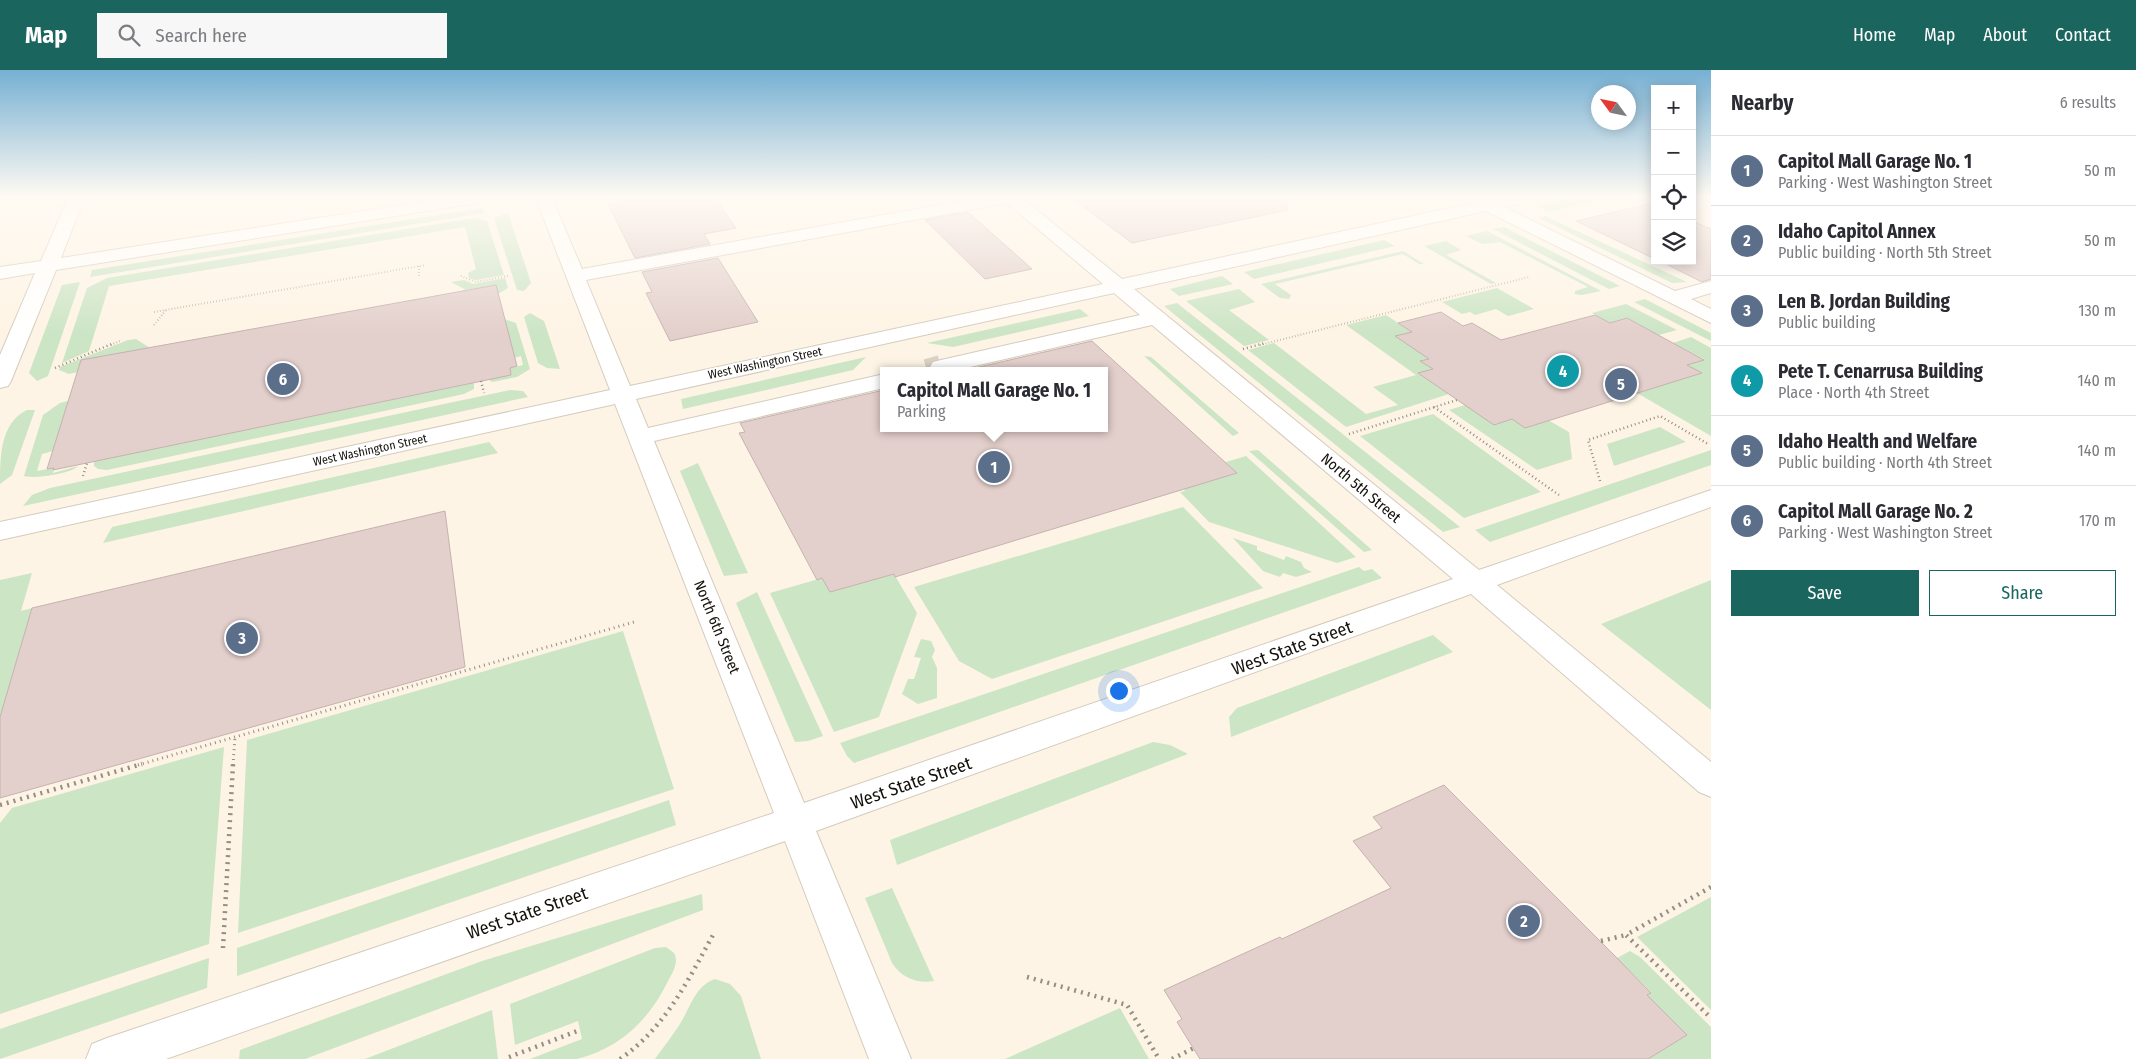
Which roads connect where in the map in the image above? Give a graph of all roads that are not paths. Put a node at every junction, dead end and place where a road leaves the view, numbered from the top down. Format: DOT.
graph roads {
  1 [pos="58,242"];
  2 [pos="195,242"];
  3 [pos="561,242"];
  4 [pos="759,242"];
  5 [pos="1066,242"];
  6 [pos="1318,242"];
  7 [pos="1561,242"];
  8 [pos="49,265"];
  9 [pos="0,273"];
  10 [pos="575,276"];
  11 [pos="1118,286"];
  12 [pos="1711,287"];
  13 [pos="1673,298"];
  14 [pos="1711,317"];
  15 [pos="1156,318"];
  16 [pos="941,367"];
  17 [pos="0,381"];
  18 [pos="880,381"];
  19 [pos="623,394"];
  20 [pos="640,437"];
  21 [pos="1711,498"];
  22 [pos="0,531"];
  23 [pos="1476,583"];
  24 [pos="1711,782"];
  25 [pos="796,823"];
  26 [pos="107,1059"];
  27 [pos="890,1059"];
  1 -- 8 [label="street"];
  2 -- 8 [label="street"];
  3 -- 10 [label="street, North 6th Street"];
  4 -- 10 [label="street"];
  5 -- 11 [label="street, North 5th Street"];
  6 -- 11 [label="street, West Washington Street"];
  7 -- 13 [label="street"];
  8 -- 9 [label="street"];
  8 -- 17 [label="street"];
  10 -- 19 [label="street, North 6th Street"];
  11 -- 15 [label="street, North 5th Street"];
  11 -- 19 [label="street, West Washington Street"];
  12 -- 13 [label="street"];
  13 -- 14 [label="street"];
  15 -- 16 [label="street"];
  15 -- 23 [label="street, North 5th Street"];
  18 -- 20 [label="street"];
  19 -- 20 [label="street, North 6th Street"];
  19 -- 22 [label="street, West Washington Street"];
  20 -- 25 [label="street, North 6th Street"];
  21 -- 23 [label="street, West State Street"];
  23 -- 24 [label="street, North 5th Street"];
  23 -- 25 [label="street, West State Street"];
  25 -- 26 [label="street, West State Street"];
  25 -- 27 [label="street, North 6th Street"];
}
